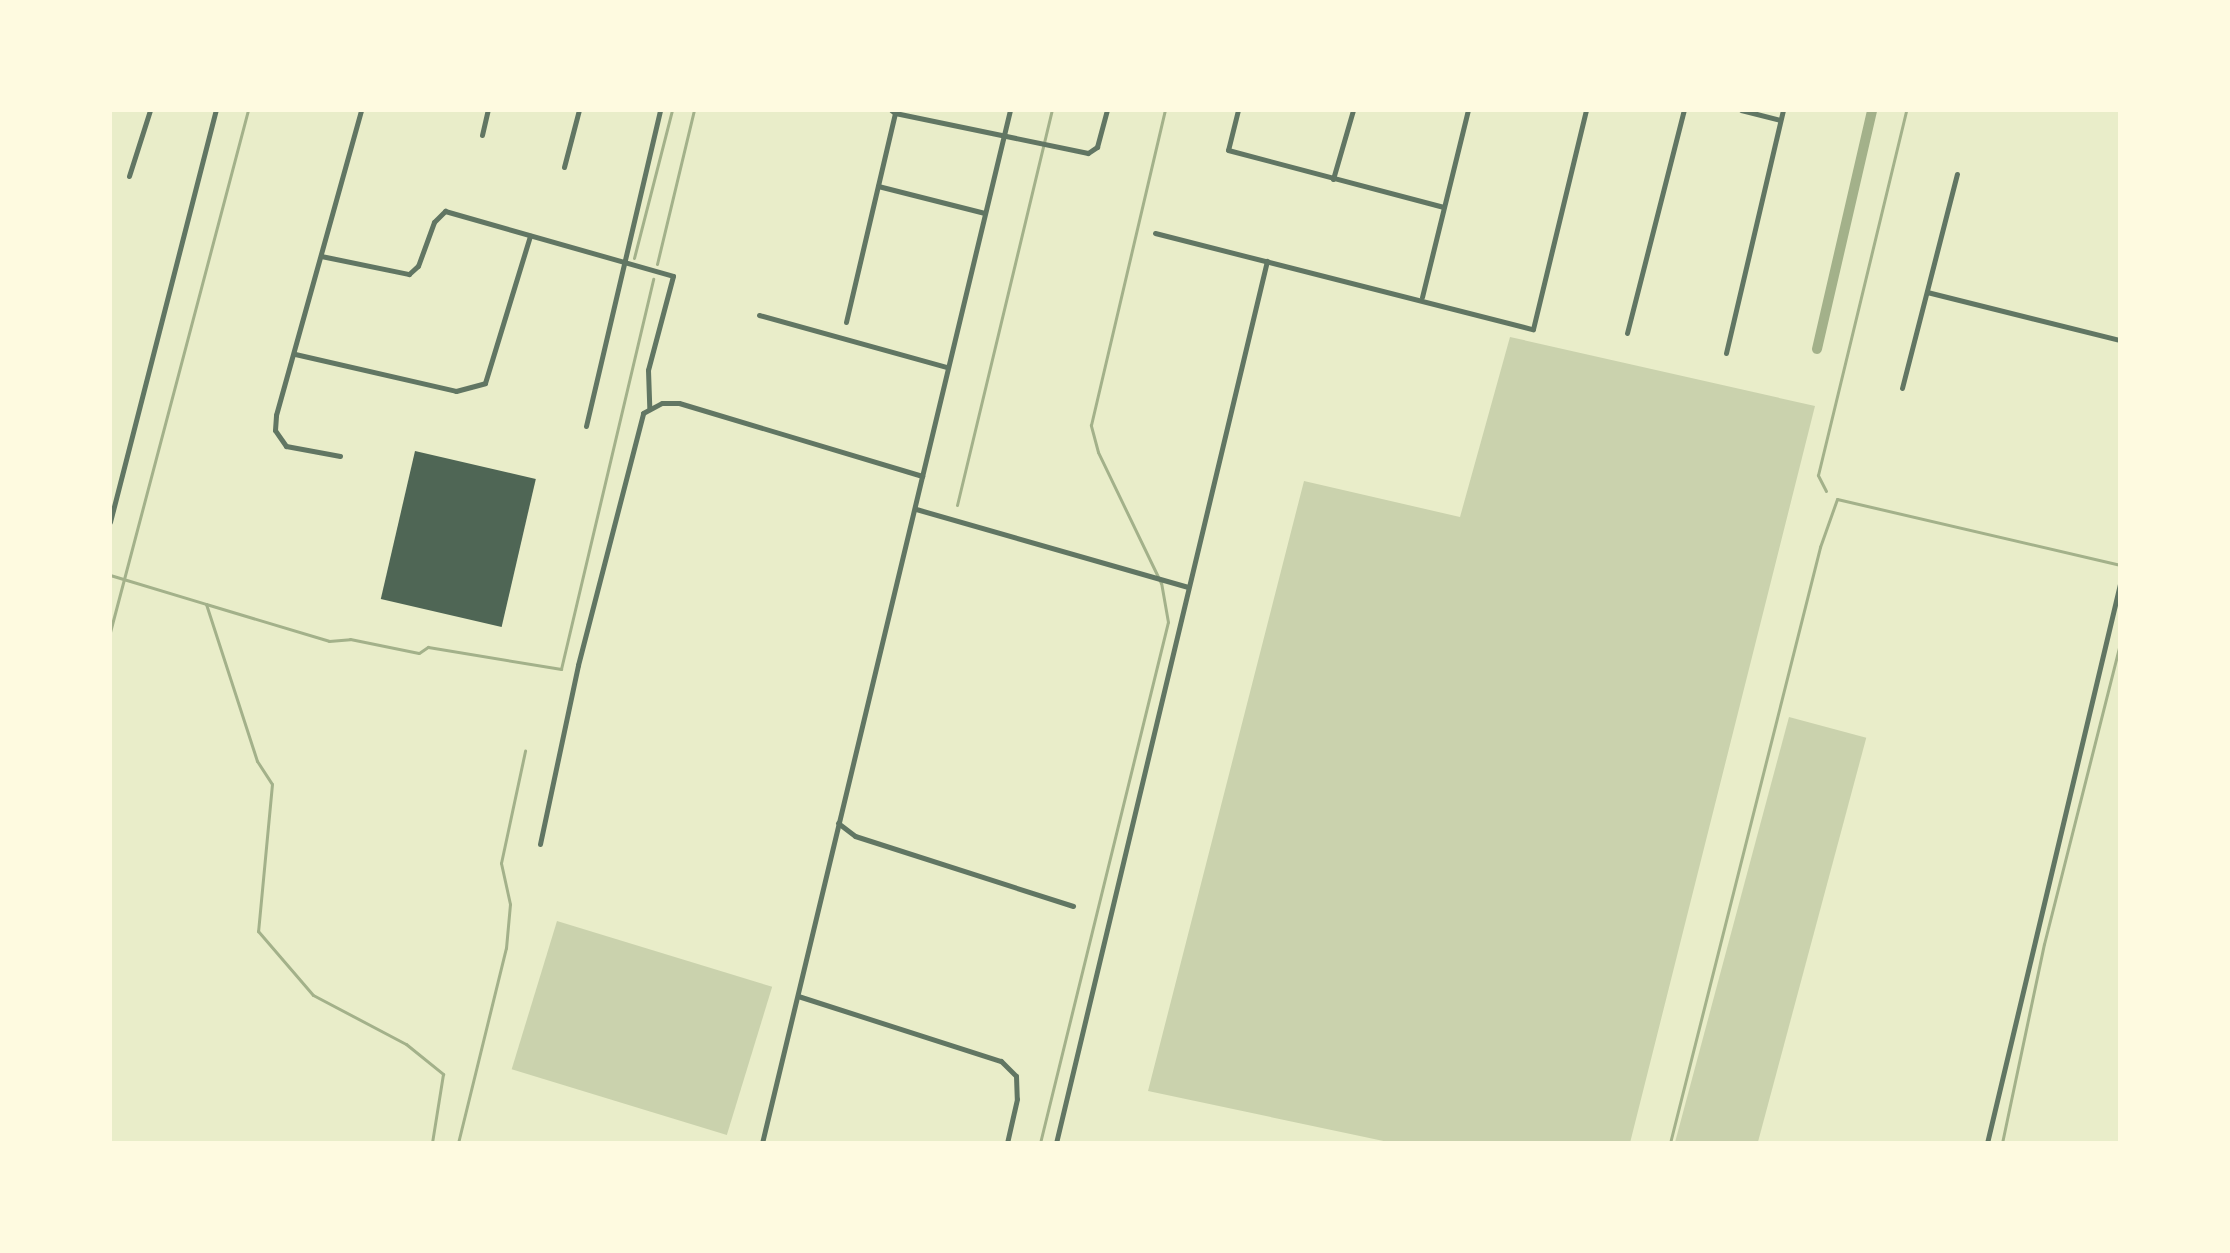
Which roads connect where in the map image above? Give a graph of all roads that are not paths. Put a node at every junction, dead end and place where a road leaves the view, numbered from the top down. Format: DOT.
graph roads {
  1 [pos="150,110"];
  2 [pos="216,110"];
  3 [pos="361,110"];
  4 [pos="488,110"];
  5 [pos="579,110"];
  6 [pos="660,110"];
  7 [pos="1010,110"];
  8 [pos="1107,110"];
  9 [pos="1238,110"];
  10 [pos="1353,110"];
  11 [pos="1468,110"];
  12 [pos="1586,110"];
  13 [pos="1684,110"];
  14 [pos="1741,110"];
  15 [pos="1783,110"];
  16 [pos="893,112"];
  17 [pos="1780,120"];
  18 [pos="482,135"];
  19 [pos="1005,135"];
  20 [pos="564,167"];
  21 [pos="1957,174"];
  22 [pos="129,176"];
  23 [pos="1333,179"];
  24 [pos="878,186"];
  25 [pos="1444,207"];
  26 [pos="986,213"];
  27 [pos="1155,233"];
  28 [pos="530,236"];
  29 [pos="321,256"];
  30 [pos="1267,261"];
  31 [pos="625,263"];
  32 [pos="1927,292"];
  33 [pos="1422,297"];
  34 [pos="759,315"];
  35 [pos="846,322"];
  36 [pos="1627,333"];
  37 [pos="2120,340"];
  38 [pos="1726,353"];
  39 [pos="295,354"];
  40 [pos="947,367"];
  41 [pos="1902,388"];
  42 [pos="649,408"];
  43 [pos="586,426"];
  44 [pos="340,456"];
  45 [pos="922,476"];
  46 [pos="916,509"];
  47 [pos="110,522"];
  48 [pos="2120,584"];
  49 [pos="1188,587"];
  50 [pos="838,823"];
  51 [pos="540,844"];
  52 [pos="1073,906"];
  53 [pos="798,996"];
  54 [pos="762,1143"];
  55 [pos="1007,1143"];
  56 [pos="1056,1143"];
  57 [pos="1987,1143"];
  1 -- 22 [label="street"];
  2 -- 47 [label="street"];
  3 -- 29 [label="street"];
  4 -- 18 [label="street"];
  5 -- 20 [label="street"];
  6 -- 31 [label="street"];
  7 -- 19 [label="street"];
  8 -- 19 [label="street"];
  9 -- 23 [label="street"];
  10 -- 23 [label="street"];
  11 -- 25 [label="street"];
  12 -- 33 [label="street"];
  13 -- 36 [label="street"];
  14 -- 17 [label="street"];
  15 -- 17 [label="street"];
  16 -- 19 [label="street"];
  16 -- 24 [label="street"];
  17 -- 38 [label="street"];
  19 -- 26 [label="street"];
  21 -- 32 [label="street"];
  23 -- 25 [label="street"];
  24 -- 26 [label="street"];
  24 -- 35 [label="street"];
  25 -- 33 [label="street"];
  26 -- 40 [label="street"];
  27 -- 30 [label="street"];
  28 -- 29 [label="street"];
  28 -- 31 [label="street"];
  28 -- 39 [label="street"];
  29 -- 39 [label="street"];
  30 -- 33 [label="street"];
  30 -- 49 [label="street"];
  31 -- 42 [label="street"];
  31 -- 43 [label="street"];
  32 -- 37 [label="street"];
  32 -- 41 [label="street"];
  34 -- 40 [label="street"];
  39 -- 44 [label="street"];
  40 -- 45 [label="street"];
  42 -- 45 [label="street"];
  42 -- 51 [label="street"];
  45 -- 46 [label="street"];
  46 -- 49 [label="street"];
  46 -- 50 [label="street"];
  48 -- 57 [label="street"];
  49 -- 56 [label="street"];
  50 -- 52 [label="street"];
  50 -- 53 [label="street"];
  53 -- 54 [label="street"];
  53 -- 55 [label="street"];
}
